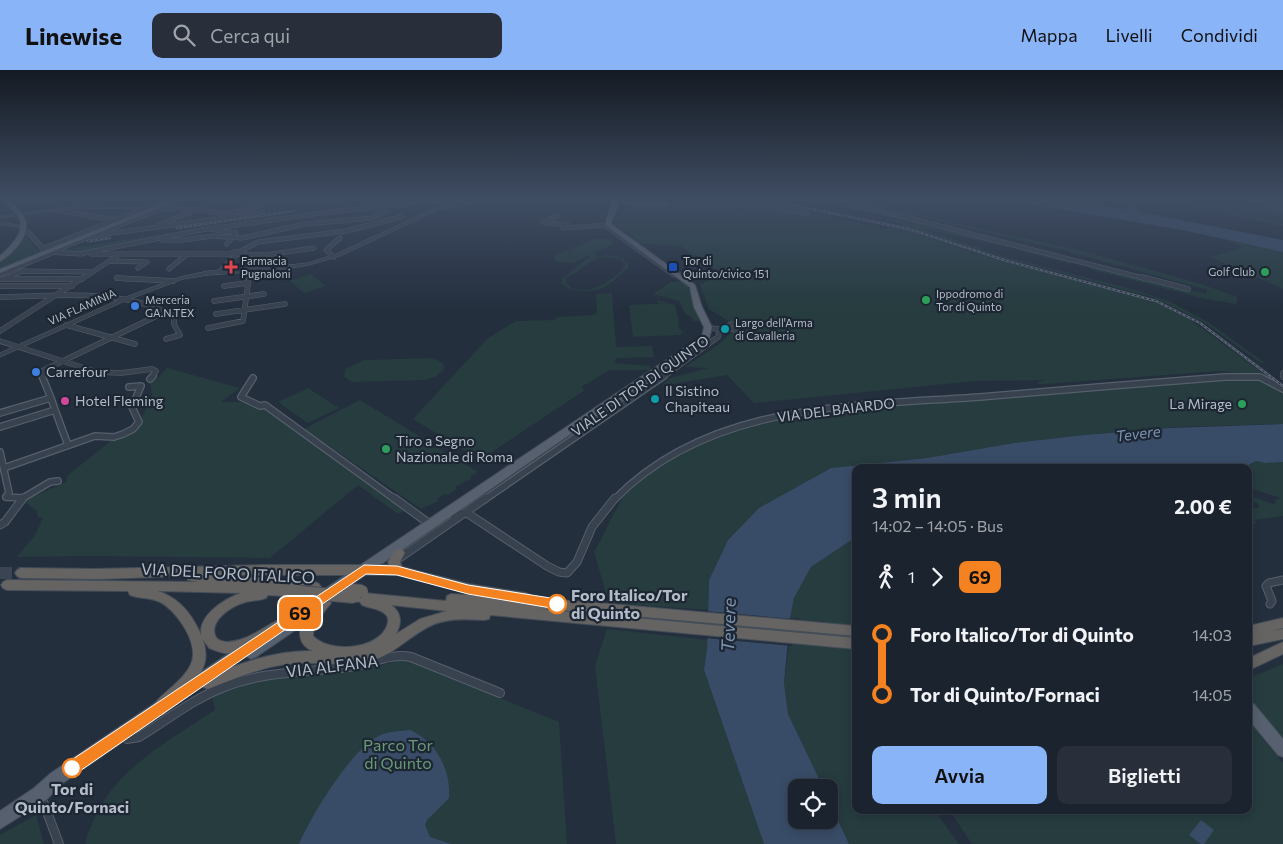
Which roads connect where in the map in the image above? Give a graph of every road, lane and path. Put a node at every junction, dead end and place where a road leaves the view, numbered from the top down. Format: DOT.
graph roads {
  1 [pos="17,235"];
  2 [pos="31,235"];
  3 [pos="84,235"];
  4 [pos="85,235"];
  5 [pos="100,235"];
  6 [pos="173,235"];
  7 [pos="235,235"];
  8 [pos="256,235"];
  9 [pos="313,235"];
  10 [pos="381,235"];
  11 [pos="621,235"];
  12 [pos="626,235"];
  13 [pos="975,235"];
  14 [pos="92,236"];
  15 [pos="78,238"];
  16 [pos="233,238"];
  17 [pos="340,238"];
  18 [pos="150,239"];
  19 [pos="227,244"];
  20 [pos="124,245"];
  21 [pos="314,248"];
  22 [pos="47,252"];
  23 [pos="238,253"];
  24 [pos="79,254"];
  25 [pos="121,254"];
  26 [pos="187,254"];
  27 [pos="0,257"];
  28 [pos="334,257"];
  29 [pos="109,261"];
  30 [pos="264,262"];
  31 [pos="138,268"];
  32 [pos="169,269"];
  33 [pos="265,269"];
  34 [pos="250,270"];
  35 [pos="92,272"];
  36 [pos="219,272"];
  37 [pos="1,274"];
  38 [pos="681,275"];
  39 [pos="117,278"];
  40 [pos="82,279"];
  41 [pos="173,281"];
  42 [pos="248,283"];
  43 [pos="0,286"];
  44 [pos="72,286"];
  45 [pos="224,286"];
  46 [pos="1188,289"];
  47 [pos="264,294"];
  48 [pos="56,296"];
  49 [pos="246,296"];
  50 [pos="0,297"];
  51 [pos="125,299"];
  52 [pos="214,301"];
  53 [pos="285,304"];
  54 [pos="244,310"];
  55 [pos="167,311"];
  56 [pos="216,314"];
  57 [pos="12,322"];
  58 [pos="0,323"];
  59 [pos="732,324"];
  60 [pos="66,325"];
  61 [pos="208,328"];
  62 [pos="715,330"];
  63 [pos="736,330"];
  64 [pos="0,331"];
  65 [pos="110,338"];
  66 [pos="166,339"];
  67 [pos="0,341"];
  68 [pos="135,344"];
  69 [pos="18,347"];
  70 [pos="0,354"];
  71 [pos="62,361"];
  72 [pos="1283,373"];
  73 [pos="1283,377"];
  74 [pos="254,378"];
  75 [pos="150,379"];
  76 [pos="129,387"];
  77 [pos="1283,389"];
  78 [pos="51,398"];
  79 [pos="55,410"];
  80 [pos="0,413"];
  81 [pos="0,427"];
  82 [pos="68,445"];
  83 [pos="0,452"];
  84 [pos="4,468"];
  85 [pos="514,477"];
  86 [pos="58,480"];
  87 [pos="22,498"];
  88 [pos="3,499"];
  89 [pos="466,513"];
  90 [pos="441,515"];
  91 [pos="454,515"];
  92 [pos="427,522"];
  93 [pos="0,525"];
  94 [pos="397,562"];
  95 [pos="370,569"];
  96 [pos="21,574"];
  97 [pos="94,574"];
  98 [pos="1283,580"];
  99 [pos="218,583"];
  100 [pos="7,585"];
  101 [pos="41,585"];
  102 [pos="246,585"];
  103 [pos="298,592"];
  104 [pos="357,595"];
  105 [pos="325,603"];
  106 [pos="1270,604"];
  107 [pos="569,612"];
  108 [pos="598,614"];
  109 [pos="288,621"];
  110 [pos="1283,623"];
  111 [pos="1252,630"];
  112 [pos="852,631"];
  113 [pos="1283,634"];
  114 [pos="1252,640"];
  115 [pos="852,644"];
  116 [pos="1283,648"];
  117 [pos="1252,663"];
  118 [pos="208,683"];
  119 [pos="500,693"];
  120 [pos="1252,713"];
  121 [pos="160,716"];
  122 [pos="1283,750"];
  123 [pos="40,794"];
  124 [pos="0,821"];
  125 [pos="59,844"];
  1 -- 27 [label="main road"];
  2 -- 22 [label="street"];
  3 -- 15 [label="street"];
  4 -- 15 [label="main road"];
  5 -- 14 [label="street"];
  6 -- 18 [label="street"];
  7 -- 16 [label="street"];
  8 -- 16 [label="street"];
  9 -- 23 [label="street"];
  10 -- 28 [label="street, VIA FLAMINIA"];
  11 -- 38 [label="main road, VIALE DI TOR DI QUINTO"];
  12 -- 38 [label="main road, VIALE DI TOR DI QUINTO"];
  13 -- 46 [label="street"];
  14 -- 15 [label="street"];
  14 -- 22 [label="street"];
  15 -- 22 [label="main road"];
  16 -- 18 [label="street"];
  16 -- 19 [label="street"];
  17 -- 28 [label="street"];
  18 -- 20 [label="street"];
  20 -- 24 [label="street"];
  20 -- 25 [label="street"];
  21 -- 23 [label="street"];
  22 -- 24 [label="street"];
  22 -- 37 [label="main road"];
  22 -- 37 [label="main road"];
  23 -- 26 [label="street"];
  23 -- 36 [label="street"];
  24 -- 25 [label="street"];
  25 -- 26 [label="street"];
  25 -- 29 [label="street"];
  26 -- 32 [label="street"];
  28 -- 33 [label="street, VIA FLAMINIA"];
  29 -- 31 [label="street"];
  29 -- 35 [label="street"];
  30 -- 33 [label="street"];
  33 -- 34 [label="street, VIA FLAMINIA"];
  34 -- 36 [label="street, VIA FLAMINIA"];
  34 -- 42 [label="street"];
  35 -- 37 [label="street"];
  35 -- 40 [label="street"];
  36 -- 41 [label="street, VIA FLAMINIA"];
  37 -- 40 [label="street"];
  38 -- 62 [label="main road, VIALE DI TOR DI QUINTO"];
  39 -- 41 [label="street, VIA FLAMINIA"];
  40 -- 44 [label="street"];
  41 -- 51 [label="street, VIA FLAMINIA"];
  42 -- 45 [label="street"];
  42 -- 49 [label="street"];
  43 -- 44 [label="street"];
  44 -- 48 [label="street"];
  47 -- 49 [label="street"];
  48 -- 50 [label="street"];
  48 -- 51 [label="street"];
  48 -- 57 [label="street"];
  49 -- 52 [label="street"];
  49 -- 54 [label="street"];
  51 -- 55 [label="street"];
  51 -- 60 [label="street, VIA FLAMINIA"];
  53 -- 54 [label="street"];
  54 -- 56 [label="street"];
  54 -- 61 [label="street"];
  55 -- 65 [label="street"];
  55 -- 66 [label="street"];
  57 -- 58 [label="street"];
  57 -- 64 [label="street"];
  59 -- 62 [label="street"];
  60 -- 65 [label="street"];
  60 -- 69 [label="street, VIA FLAMINIA"];
  62 -- 63 [label="street"];
  62 -- 85 [label="main road, VIALE DI TOR DI QUINTO"];
  62 -- 90 [label="main road, VIALE DI TOR DI QUINTO"];
  65 -- 68 [label="street"];
  65 -- 71 [label="street"];
  67 -- 69 [label="street"];
  69 -- 70 [label="street, VIA FLAMINIA"];
  69 -- 71 [label="street"];
  71 -- 75 [label="street"];
  71 -- 78 [label="street"];
  72 -- 73 [label="street"];
  74 -- 92 [label="street"];
  76 -- 82 [label="street"];
  77 -- 89 [label="street, VIA DEL BAIARDO"];
  78 -- 79 [label="street"];
  78 -- 80 [label="street"];
  79 -- 81 [label="street"];
  79 -- 82 [label="street"];
  82 -- 84 [label="street"];
  83 -- 84 [label="street"];
  84 -- 88 [label="street"];
  85 -- 89 [label="street, VIALE DI TOR DI QUINTO"];
  85 -- 91 [label="main road, VIALE DI TOR DI QUINTO"];
  86 -- 87 [label="street"];
  87 -- 88 [label="street"];
  87 -- 93 [label="street"];
  89 -- 91 [label="street"];
  89 -- 94 [label="street, VIALE DI TOR DI QUINTO"];
  90 -- 92 [label="street, VIALE DI TOR DI QUINTO"];
  90 -- 95 [label="main road, VIALE DI TOR DI QUINTO"];
  91 -- 94 [label="main road, VIALE DI TOR DI QUINTO"];
  92 -- 95 [label="street, VIALE DI TOR DI QUINTO"];
  94 -- 95 [label="highway"];
  94 -- 95 [label="main road, VIALE DI TOR DI QUINTO"];
  94 -- 107 [label="highway"];
  95 -- 97 [label="highway"];
  95 -- 105 [label="main road, VIALE DI TOR DI QUINTO"];
  95 -- 109 [label="main road, VIALE DI TOR DI QUINTO"];
  96 -- 97 [label="highway, VIA DEL FORO ITALICO"];
  97 -- 99 [label="highway, VIA DEL FORO ITALICO"];
  98 -- 106 [label="street"];
  99 -- 101 [label="highway, VIA DEL FORO ITALICO"];
  99 -- 102 [label="highway, VIA DEL FORO ITALICO"];
  100 -- 101 [label="highway, VIA DEL FORO ITALICO"];
  101 -- 121 [label="highway"];
  102 -- 103 [label="highway, VIA DEL FORO ITALICO"];
  102 -- 104 [label="highway, VIA DEL FORO ITALICO, bridge"];
  103 -- 104 [label="highway, VIA DEL FORO ITALICO, bridge"];
  103 -- 109 [label="highway"];
  104 -- 105 [label="highway"];
  104 -- 107 [label="highway, VIA DEL FORO ITALICO"];
  105 -- 118 [label="main road, VIALE DI TOR DI QUINTO"];
  107 -- 108 [label="highway, VIA DEL FORO ITALICO"];
  107 -- 118 [label="highway"];
  108 -- 112 [label="highway"];
  108 -- 115 [label="highway"];
  109 -- 121 [label="main road, VIALE DI TOR DI QUINTO"];
  110 -- 111 [label="highway"];
  113 -- 114 [label="highway"];
  116 -- 117 [label="highway"];
  118 -- 121 [label="main road, VIALE DI TOR DI QUINTO"];
  119 -- 121 [label="street, VIA ALFANA"];
  120 -- 122 [label="main road"];
  121 -- 123 [label="main road, VIALE DI TOR DI QUINTO"];
  121 -- 123 [label="main road, VIALE DI TOR DI QUINTO"];
  123 -- 124 [label="main road, VIALE DI TOR DI QUINTO"];
  123 -- 125 [label="street"];
}
